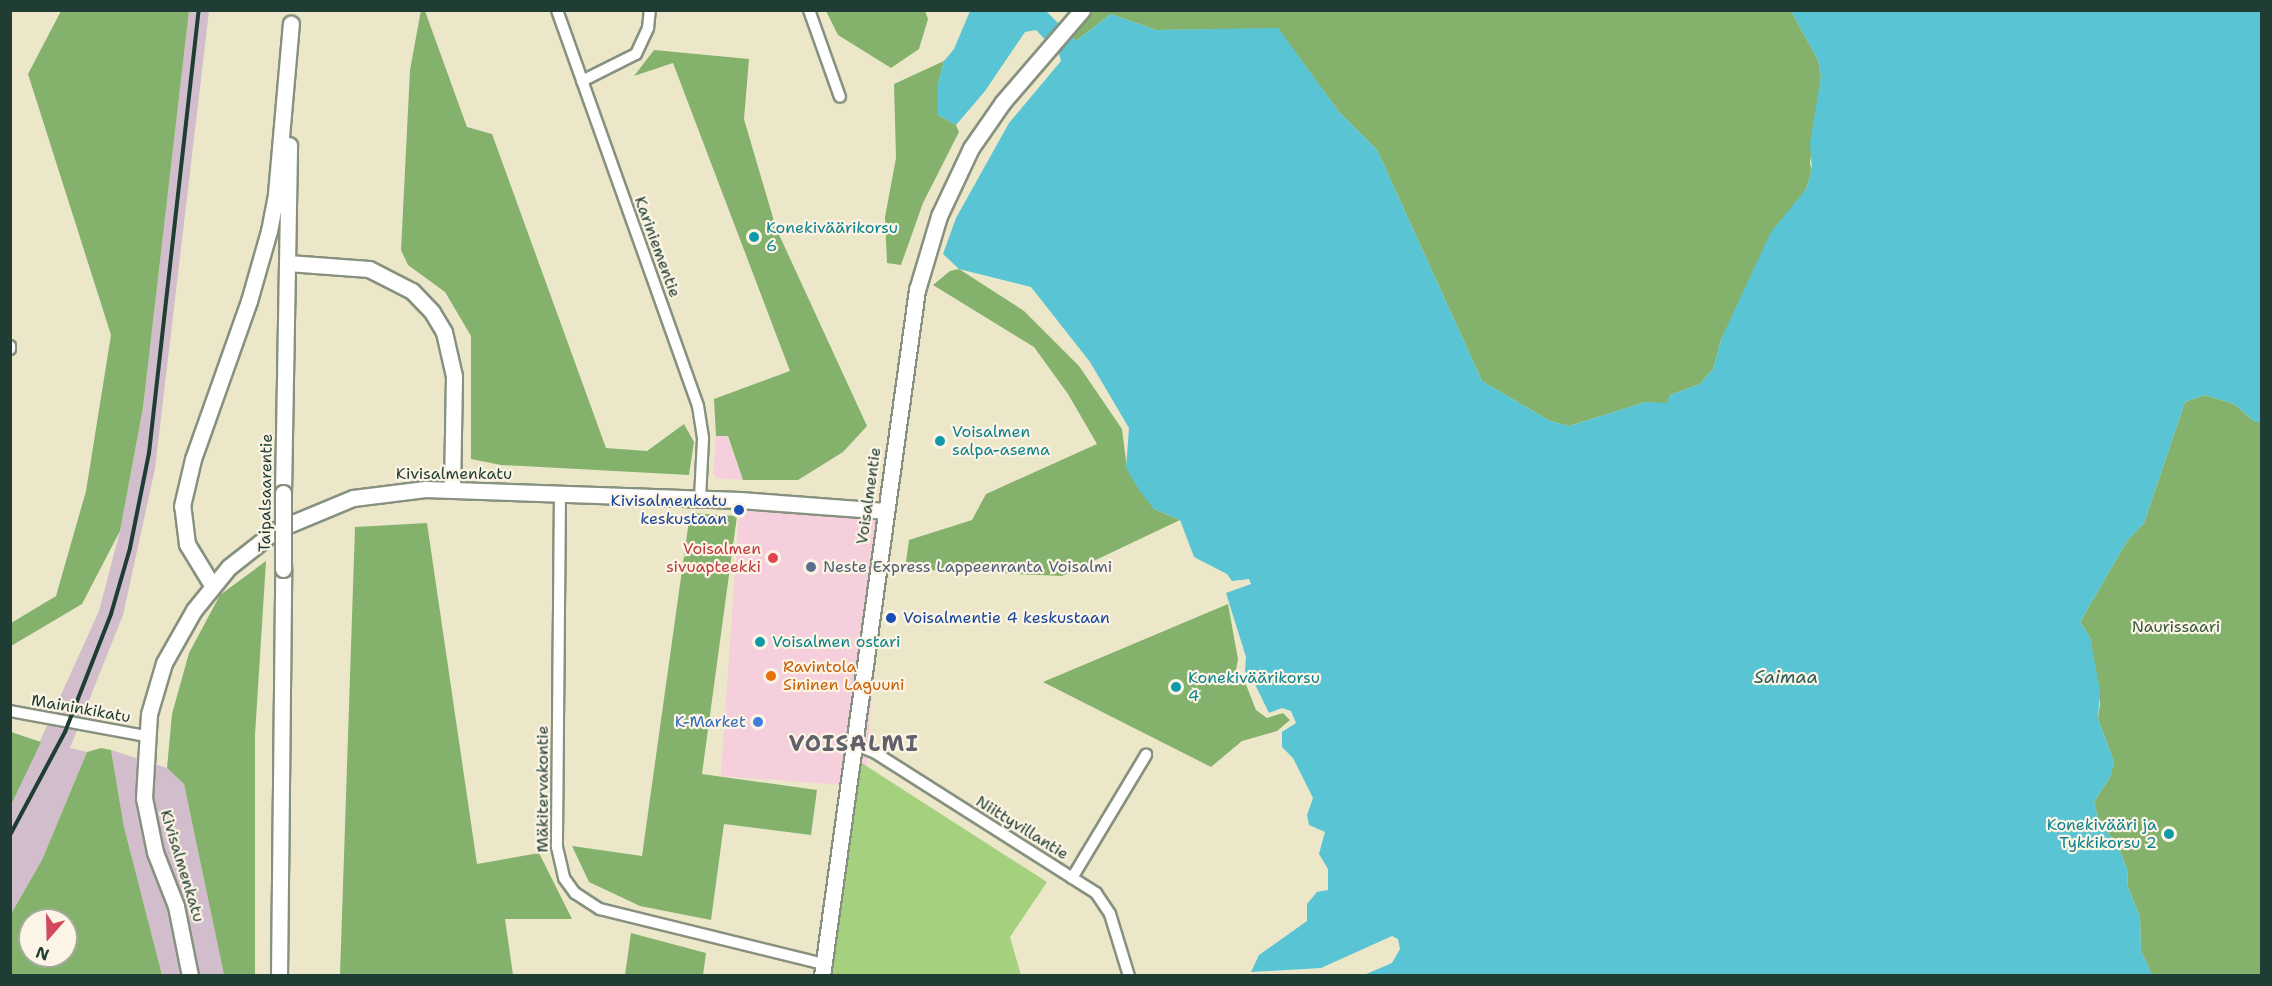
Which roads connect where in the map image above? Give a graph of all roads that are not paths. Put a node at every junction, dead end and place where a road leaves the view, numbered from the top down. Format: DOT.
graph roads {
  1 [pos="557,10"];
  2 [pos="650,10"];
  3 [pos="809,10"];
  4 [pos="1082,10"];
  5 [pos="291,17"];
  6 [pos="582,81"];
  7 [pos="840,97"];
  8 [pos="288,263"];
  9 [pos="452,489"];
  10 [pos="560,493"];
  11 [pos="700,498"];
  12 [pos="885,511"];
  13 [pos="212,585"];
  14 [pos="10,711"];
  15 [pos="146,736"];
  16 [pos="854,744"];
  17 [pos="1146,755"];
  18 [pos="1072,878"];
  19 [pos="823,970"];
  20 [pos="190,975"];
  21 [pos="279,975"];
  22 [pos="1129,975"];
  1 -- 6 [label="street, Kariniementie"];
  2 -- 6 [label="street"];
  3 -- 7 [label="street"];
  4 -- 12 [label="street, Voisalmentie"];
  5 -- 8 [label="street, Taipalsaarentie"];
  5 -- 13 [label="street"];
  6 -- 11 [label="street, Kariniementie"];
  8 -- 9 [label="street"];
  8 -- 21 [label="street, Taipalsaarentie, bridge"];
  9 -- 10 [label="street, Kivisalmenkatu"];
  9 -- 13 [label="street, Kivisalmenkatu"];
  10 -- 11 [label="street, Kivisalmenkatu"];
  10 -- 19 [label="street, Mäkitervakontie"];
  11 -- 12 [label="street, Kivisalmenkatu"];
  12 -- 16 [label="street, Voisalmentie"];
  13 -- 15 [label="street, Kivisalmenkatu"];
  14 -- 15 [label="street, Maininkikatu"];
  15 -- 20 [label="street, Kivisalmenkatu"];
  16 -- 18 [label="street, Niittyvillantie"];
  16 -- 19 [label="street, Voisalmentie"];
  17 -- 18 [label="street"];
  18 -- 22 [label="street, Niittyvillantie"];
}
